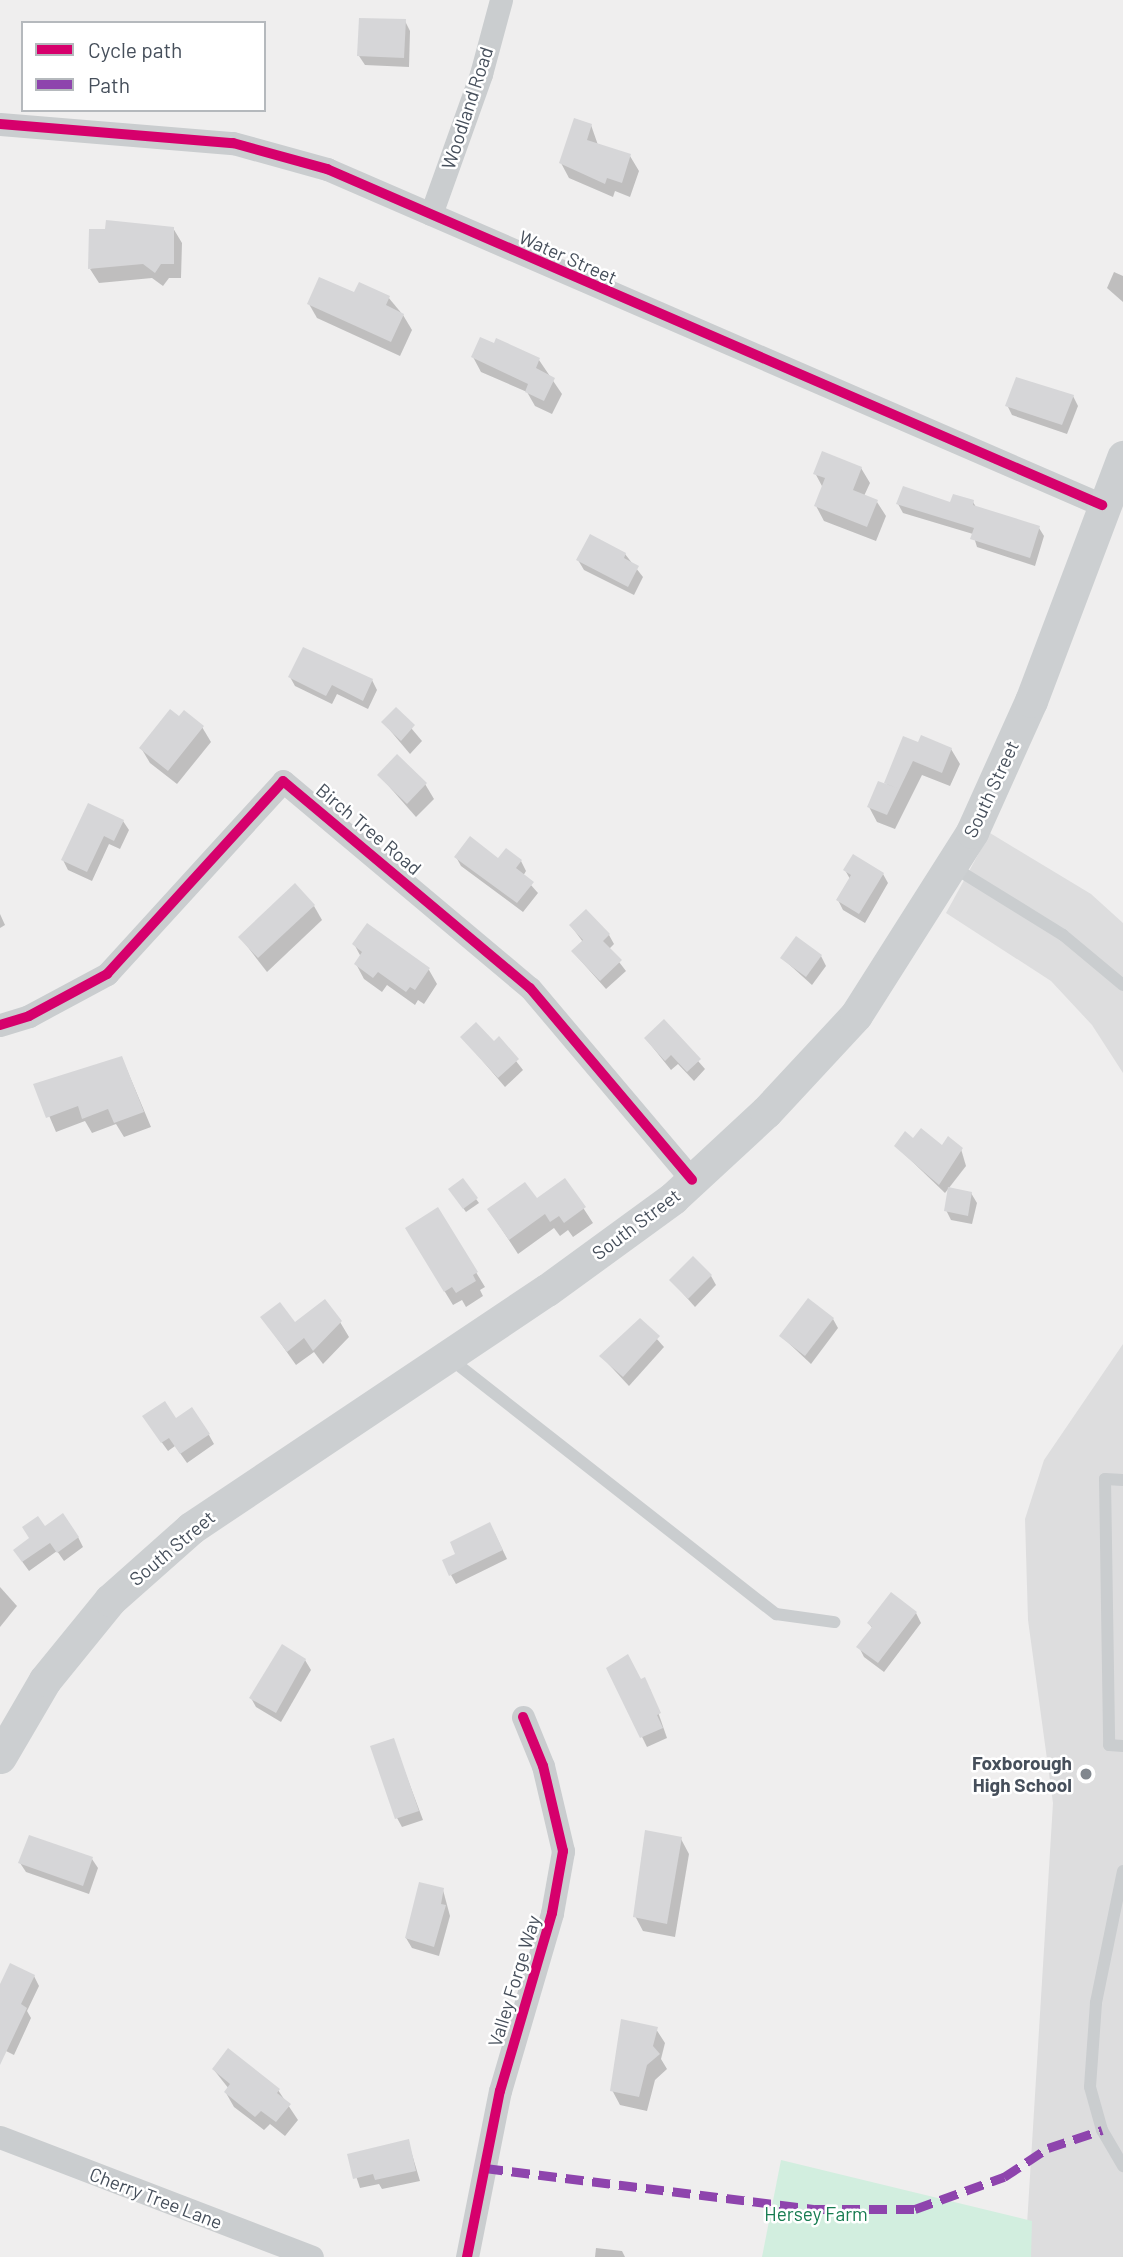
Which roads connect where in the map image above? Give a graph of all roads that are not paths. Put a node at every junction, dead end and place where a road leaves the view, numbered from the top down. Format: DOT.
graph roads {
  1 [pos="500,0"];
  2 [pos="0,124"];
  3 [pos="431,214"];
  4 [pos="1123,457"];
  5 [pos="1102,505"];
  6 [pos="953,867"];
  7 [pos="1123,985"];
  8 [pos="0,1025"];
  9 [pos="692,1180"];
  10 [pos="448,1356"];
  11 [pos="1123,1480"];
  12 [pos="834,1622"];
  13 [pos="523,1717"];
  14 [pos="1123,1746"];
  15 [pos="0,1757"];
  16 [pos="1123,1871"];
  17 [pos="0,2137"];
  18 [pos="1123,2166"];
  19 [pos="312,2257"];
  20 [pos="467,2257"];
  1 -- 3 [label="street, Woodland Road"];
  2 -- 3 [label="street, Water Street"];
  3 -- 5 [label="street, Water Street"];
  4 -- 5 [label="main road, South Street"];
  5 -- 6 [label="main road, South Street"];
  6 -- 7 [label="lane"];
  6 -- 9 [label="main road, South Street"];
  8 -- 9 [label="street, Birch Tree Road"];
  9 -- 10 [label="main road, South Street"];
  10 -- 12 [label="lane"];
  10 -- 15 [label="main road, South Street"];
  11 -- 14 [label="lane"];
  13 -- 20 [label="street, Valley Forge Way"];
  16 -- 18 [label="lane"];
  17 -- 19 [label="street, Cherry Tree Lane"];
}
